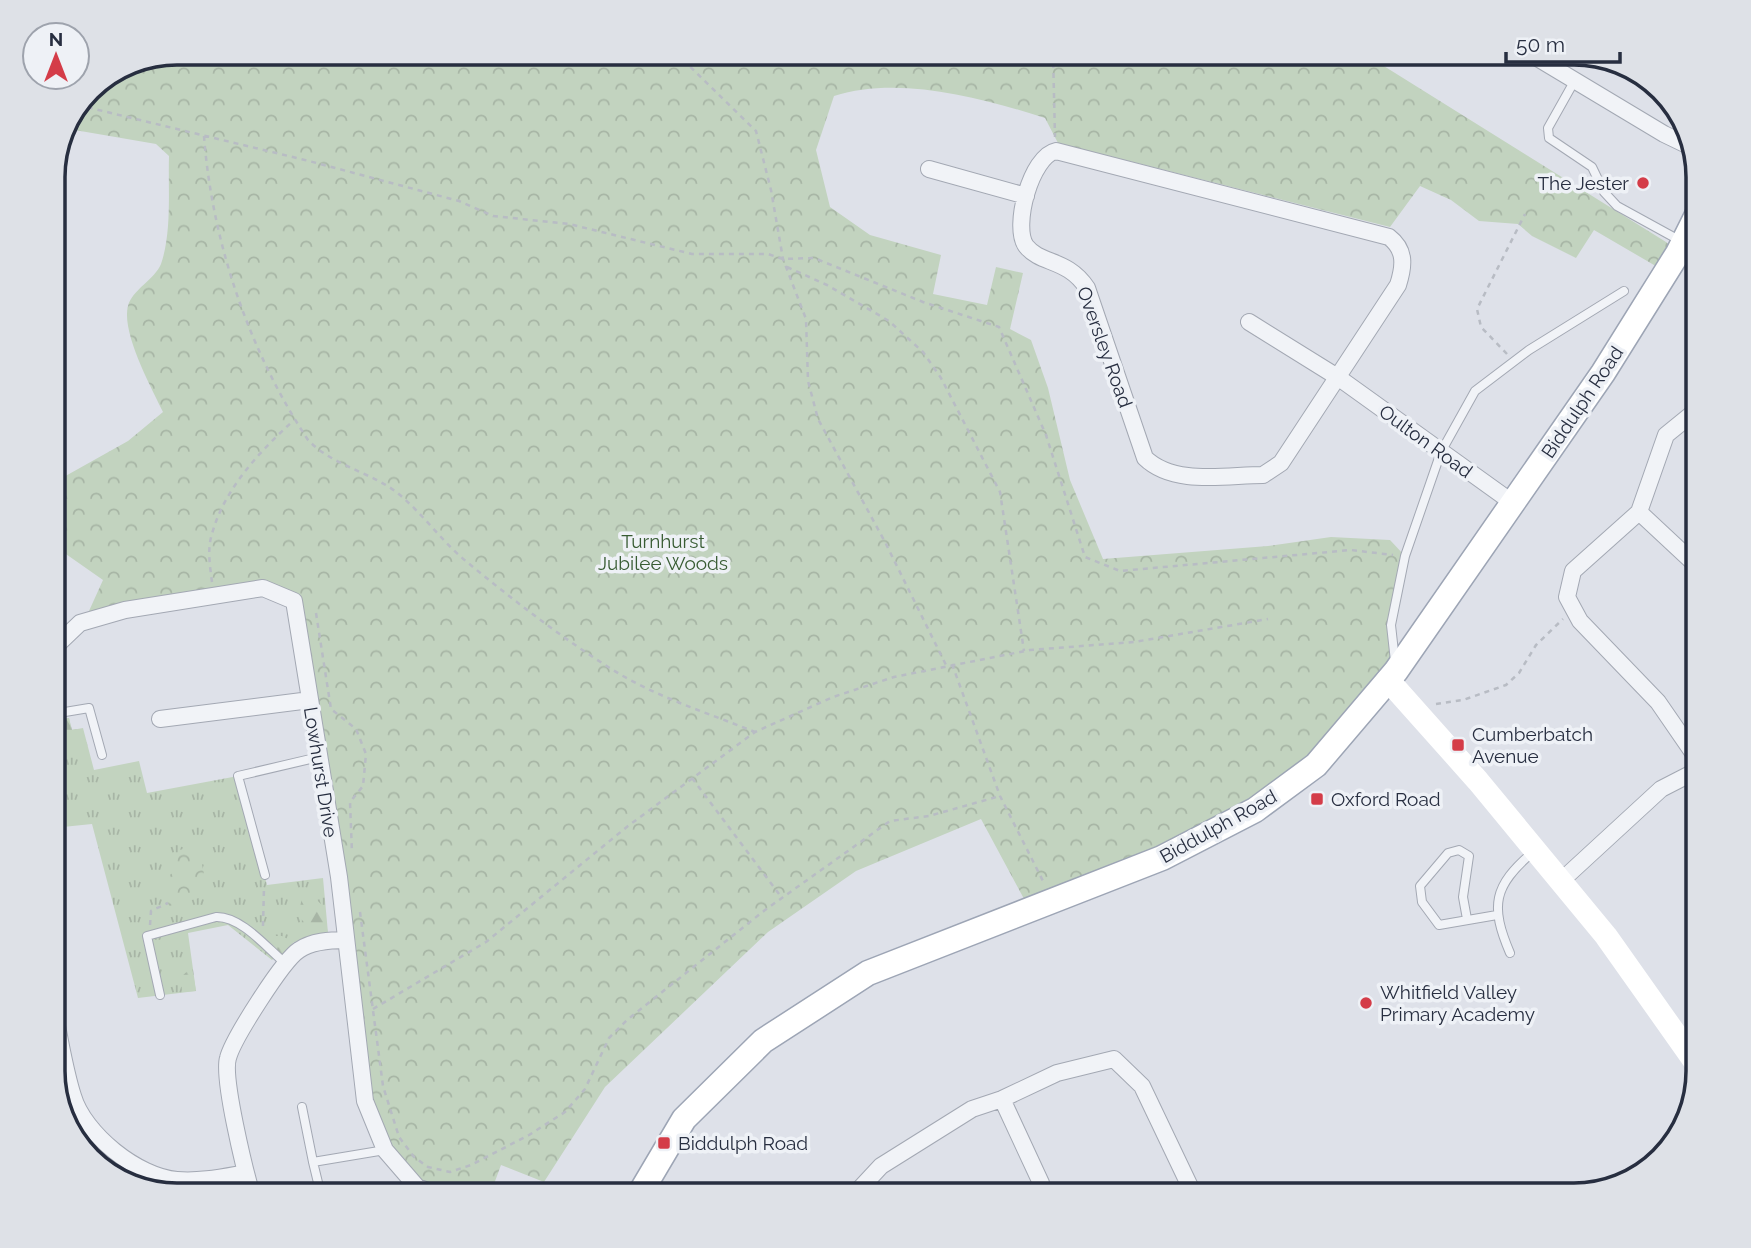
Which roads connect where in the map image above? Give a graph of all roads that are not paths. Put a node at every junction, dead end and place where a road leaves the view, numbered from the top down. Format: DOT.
graph roads {
  1 [pos="1550,65"];
  2 [pos="1575,80"];
  3 [pos="1680,141"];
  4 [pos="929,169"];
  5 [pos="1026,196"];
  6 [pos="1686,240"];
  7 [pos="1686,246"];
  8 [pos="1624,291"];
  9 [pos="1249,322"];
  10 [pos="1339,378"];
  11 [pos="1686,419"];
  12 [pos="1441,452"];
  13 [pos="1513,503"];
  14 [pos="1639,512"];
  15 [pos="1686,554"];
  16 [pos="65,638"];
  17 [pos="1392,675"];
  18 [pos="310,700"];
  19 [pos="65,712"];
  20 [pos="160,719"];
  21 [pos="1686,742"];
  22 [pos="102,755"];
  23 [pos="319,757"];
  24 [pos="1686,776"];
  25 [pos="1536,850"];
  26 [pos="264,876"];
  27 [pos="1561,881"];
  28 [pos="1497,915"];
  29 [pos="1467,919"];
  30 [pos="346,940"];
  31 [pos="1510,953"];
  32 [pos="285,963"];
  33 [pos="160,995"];
  34 [pos="1686,1048"];
  35 [pos="65,1060"];
  36 [pos="1002,1099"];
  37 [pos="302,1107"];
  38 [pos="385,1150"];
  39 [pos="313,1162"];
  40 [pos="246,1173"];
  41 [pos="249,1183"];
  42 [pos="318,1183"];
  43 [pos="414,1183"];
  44 [pos="646,1183"];
  45 [pos="865,1183"];
  46 [pos="1041,1183"];
  47 [pos="1188,1183"];
  1 -- 2 [label="street"];
  2 -- 3 [label="street"];
  2 -- 6 [label="lane"];
  4 -- 5 [label="street"];
  5 -- 10 [label="street, Oversley Road"];
  5 -- 10 [label="street, Oversley Road"];
  7 -- 13 [label="main road, Biddulph Road"];
  8 -- 12 [label="lane"];
  9 -- 10 [label="street, Oulton Road"];
  10 -- 12 [label="street, Oulton Road"];
  11 -- 14 [label="street"];
  12 -- 13 [label="street, Oulton Road"];
  12 -- 17 [label="lane"];
  13 -- 17 [label="main road, Biddulph Road"];
  14 -- 15 [label="street"];
  14 -- 21 [label="street"];
  16 -- 18 [label="street, Lowhurst Drive"];
  17 -- 25 [label="street"];
  17 -- 44 [label="main road, Biddulph Road"];
  18 -- 20 [label="street"];
  18 -- 23 [label="street, Lowhurst Drive"];
  19 -- 22 [label="lane"];
  23 -- 26 [label="lane"];
  23 -- 30 [label="street, Lowhurst Drive"];
  24 -- 27 [label="street"];
  25 -- 27 [label="street"];
  25 -- 28 [label="lane"];
  27 -- 34 [label="street"];
  28 -- 29 [label="lane"];
  28 -- 31 [label="lane"];
  29 -- 29 [label="lane"];
  30 -- 32 [label="street"];
  30 -- 38 [label="street, Lowhurst Drive"];
  32 -- 33 [label="lane"];
  32 -- 40 [label="street"];
  35 -- 40 [label="street"];
  36 -- 45 [label="street"];
  36 -- 46 [label="street"];
  36 -- 47 [label="street"];
  37 -- 39 [label="lane"];
  38 -- 39 [label="lane"];
  38 -- 43 [label="street, Lowhurst Drive"];
  39 -- 42 [label="lane"];
  40 -- 41 [label="street"];
}
